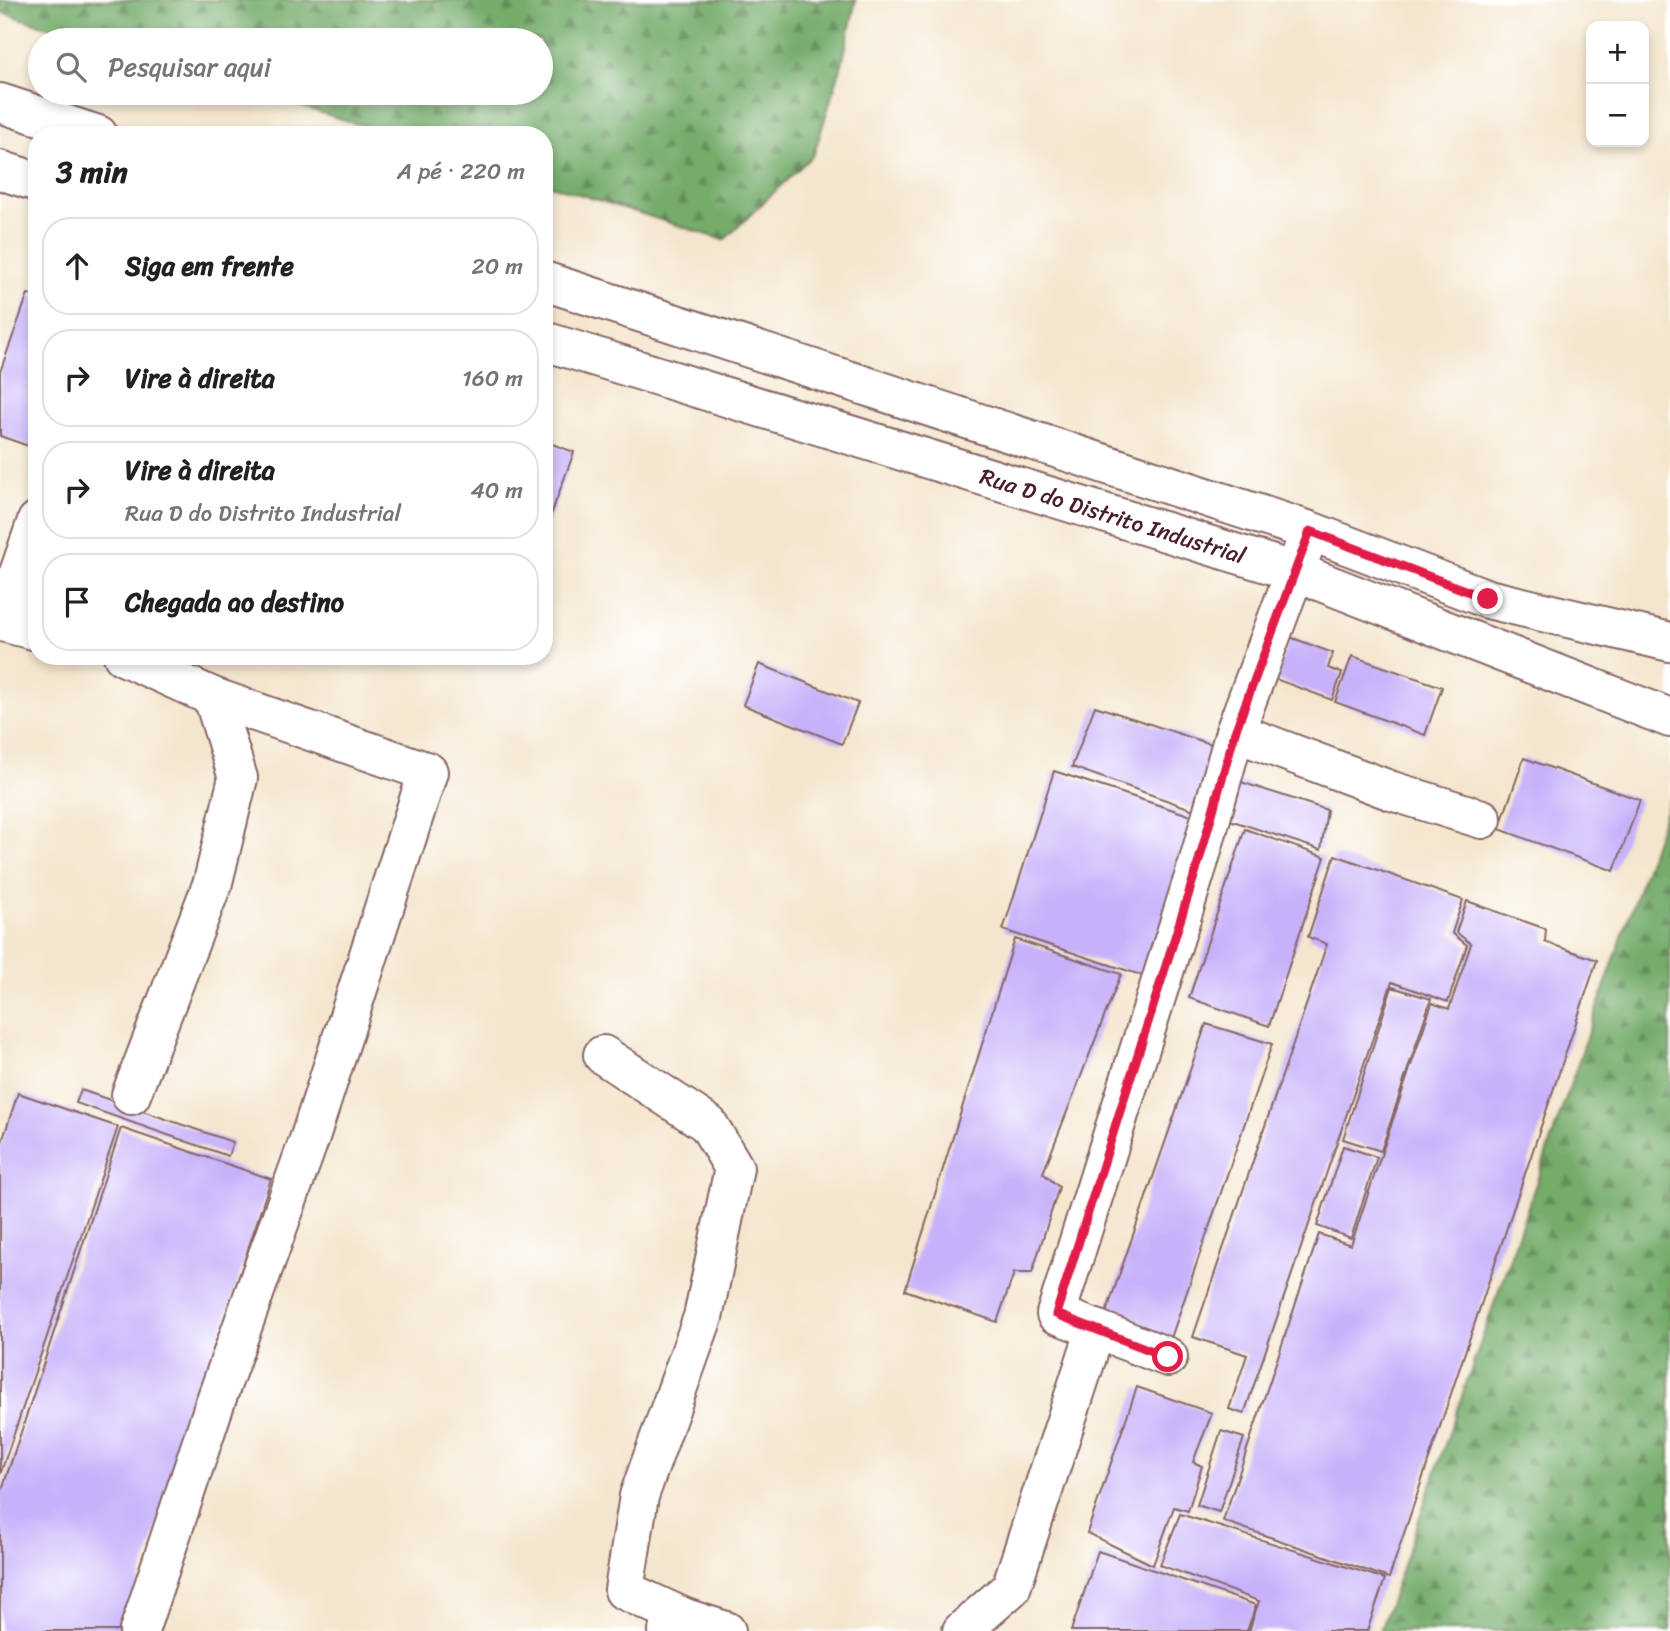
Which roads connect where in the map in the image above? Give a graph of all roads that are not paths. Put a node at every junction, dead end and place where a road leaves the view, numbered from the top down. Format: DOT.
graph roads {
  1 [pos="0,103"];
  2 [pos="70,126"];
  3 [pos="0,170"];
  4 [pos="28,179"];
  5 [pos="553,284"];
  6 [pos="553,344"];
  7 [pos="1310,531"];
  8 [pos="28,560"];
  9 [pos="1296,572"];
  10 [pos="13,625"];
  11 [pos="1670,642"];
  12 [pos="143,665"];
  13 [pos="213,697"];
  14 [pos="1670,719"];
  15 [pos="1235,732"];
  16 [pos="1482,819"];
  17 [pos="603,1055"];
  18 [pos="131,1096"];
  19 [pos="1096,1329"];
  20 [pos="1168,1357"];
  21 [pos="677,1624"];
  22 [pos="139,1631"];
  23 [pos="726,1631"];
  24 [pos="962,1631"];
  1 -- 2 [label="street"];
  3 -- 4 [label="street"];
  5 -- 7 [label="street, Rua D do Distrito Industrial"];
  6 -- 9 [label="street, Rua D do Distrito Industrial"];
  7 -- 9 [label="street"];
  7 -- 11 [label="street, Rua D do Distrito Industrial"];
  8 -- 10 [label="street"];
  9 -- 14 [label="street, Rua D do Distrito Industrial"];
  9 -- 15 [label="street"];
  12 -- 13 [label="street"];
  13 -- 18 [label="street"];
  13 -- 22 [label="street"];
  15 -- 16 [label="street"];
  15 -- 19 [label="street"];
  17 -- 21 [label="street"];
  19 -- 20 [label="street"];
  19 -- 24 [label="street"];
  21 -- 23 [label="street"];
}
